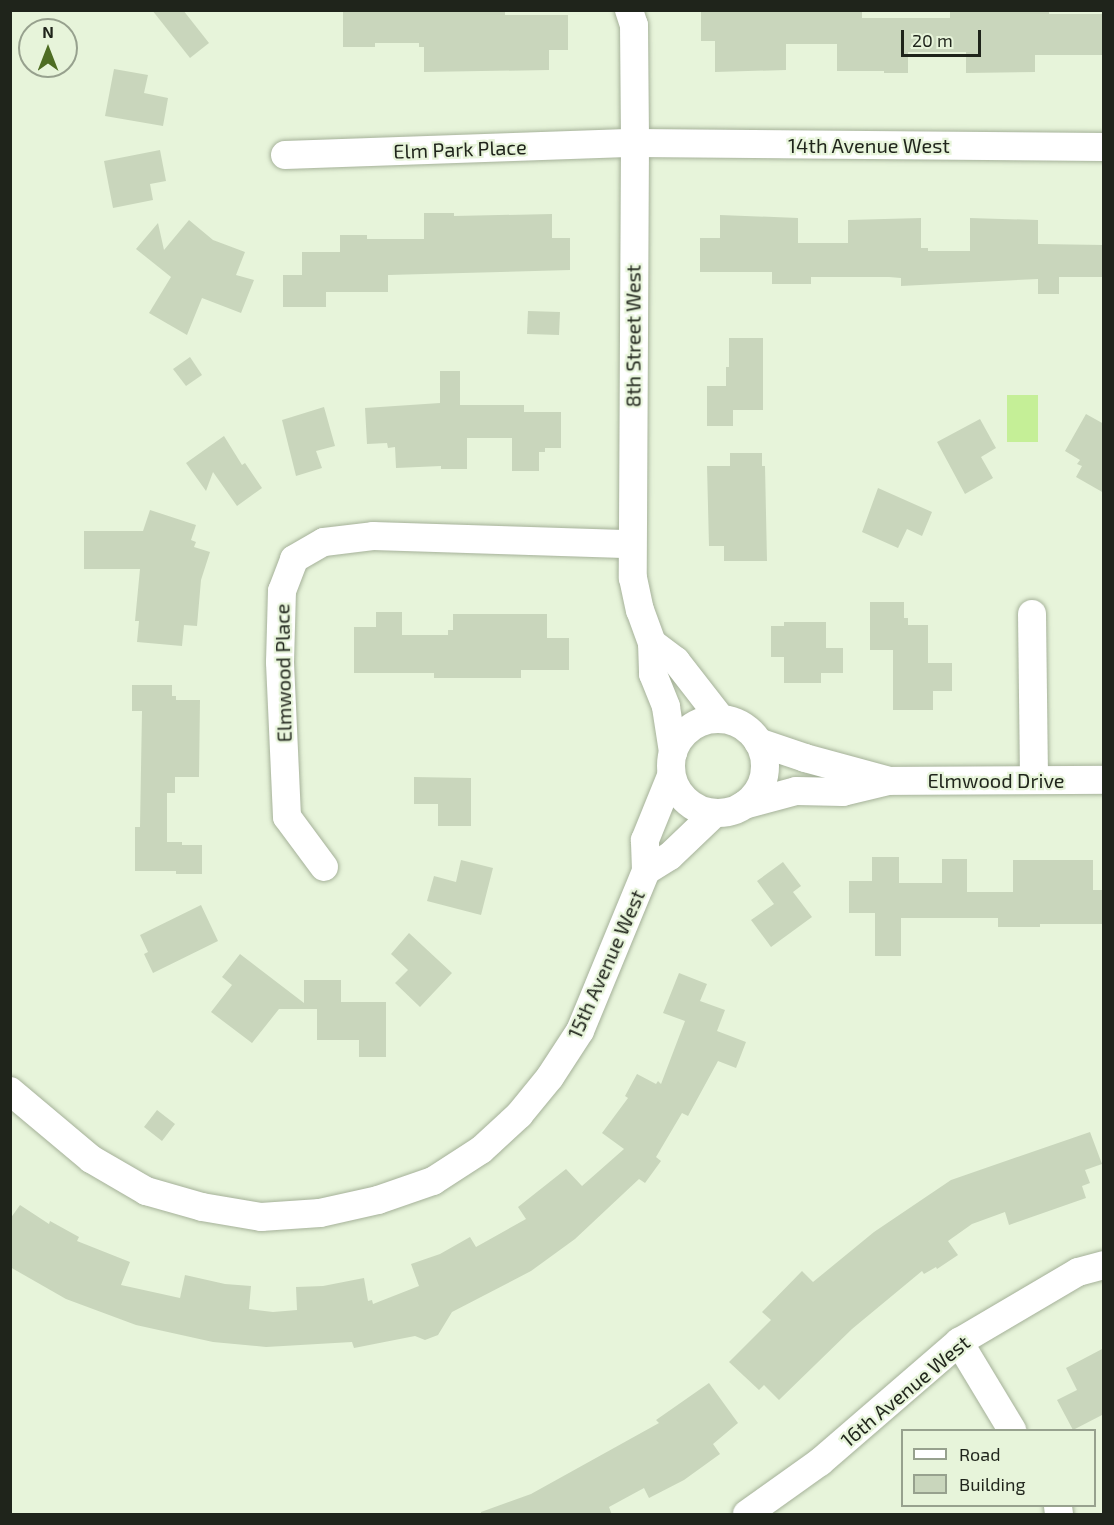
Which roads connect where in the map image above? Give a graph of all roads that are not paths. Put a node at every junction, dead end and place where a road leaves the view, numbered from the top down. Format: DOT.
graph roads {
  1 [pos="635,15"];
  2 [pos="635,144"];
  3 [pos="1104,147"];
  4 [pos="285,155"];
  5 [pos="632,544"];
  6 [pos="1032,614"];
  7 [pos="652,643"];
  8 [pos="721,719"];
  9 [pos="758,742"];
  10 [pos="672,764"];
  11 [pos="1034,779"];
  12 [pos="1104,780"];
  13 [pos="888,781"];
  14 [pos="744,805"];
  15 [pos="715,813"];
  16 [pos="324,867"];
  17 [pos="646,872"];
  18 [pos="10,1091"];
  19 [pos="1104,1265"];
  20 [pos="959,1342"];
  21 [pos="1011,1429"];
  22 [pos="747,1515"];
  1 -- 2 [label="street, 8th Street West"];
  2 -- 3 [label="street, 14th Avenue West"];
  2 -- 4 [label="street, Elm Park Place"];
  2 -- 5 [label="street, 8th Street West"];
  5 -- 7 [label="street, 8th Street West"];
  5 -- 16 [label="street, Elmwood Place"];
  6 -- 11 [label="street"];
  7 -- 8 [label="street"];
  7 -- 10 [label="street, 8th Street West"];
  8 -- 9 [label="street"];
  8 -- 10 [label="street"];
  9 -- 13 [label="street, Elmwood Drive"];
  9 -- 14 [label="street"];
  10 -- 15 [label="street"];
  10 -- 17 [label="street, 15th Avenue West"];
  11 -- 12 [label="street, Elmwood Drive"];
  11 -- 13 [label="street, Elmwood Drive"];
  13 -- 14 [label="street, Elmwood Drive"];
  14 -- 15 [label="street"];
  15 -- 17 [label="street, 15th Avenue West"];
  17 -- 18 [label="street, 15th Avenue West"];
  19 -- 20 [label="street, 16th Avenue West"];
  20 -- 21 [label="street"];
  20 -- 22 [label="street, 16th Avenue West"];
}
